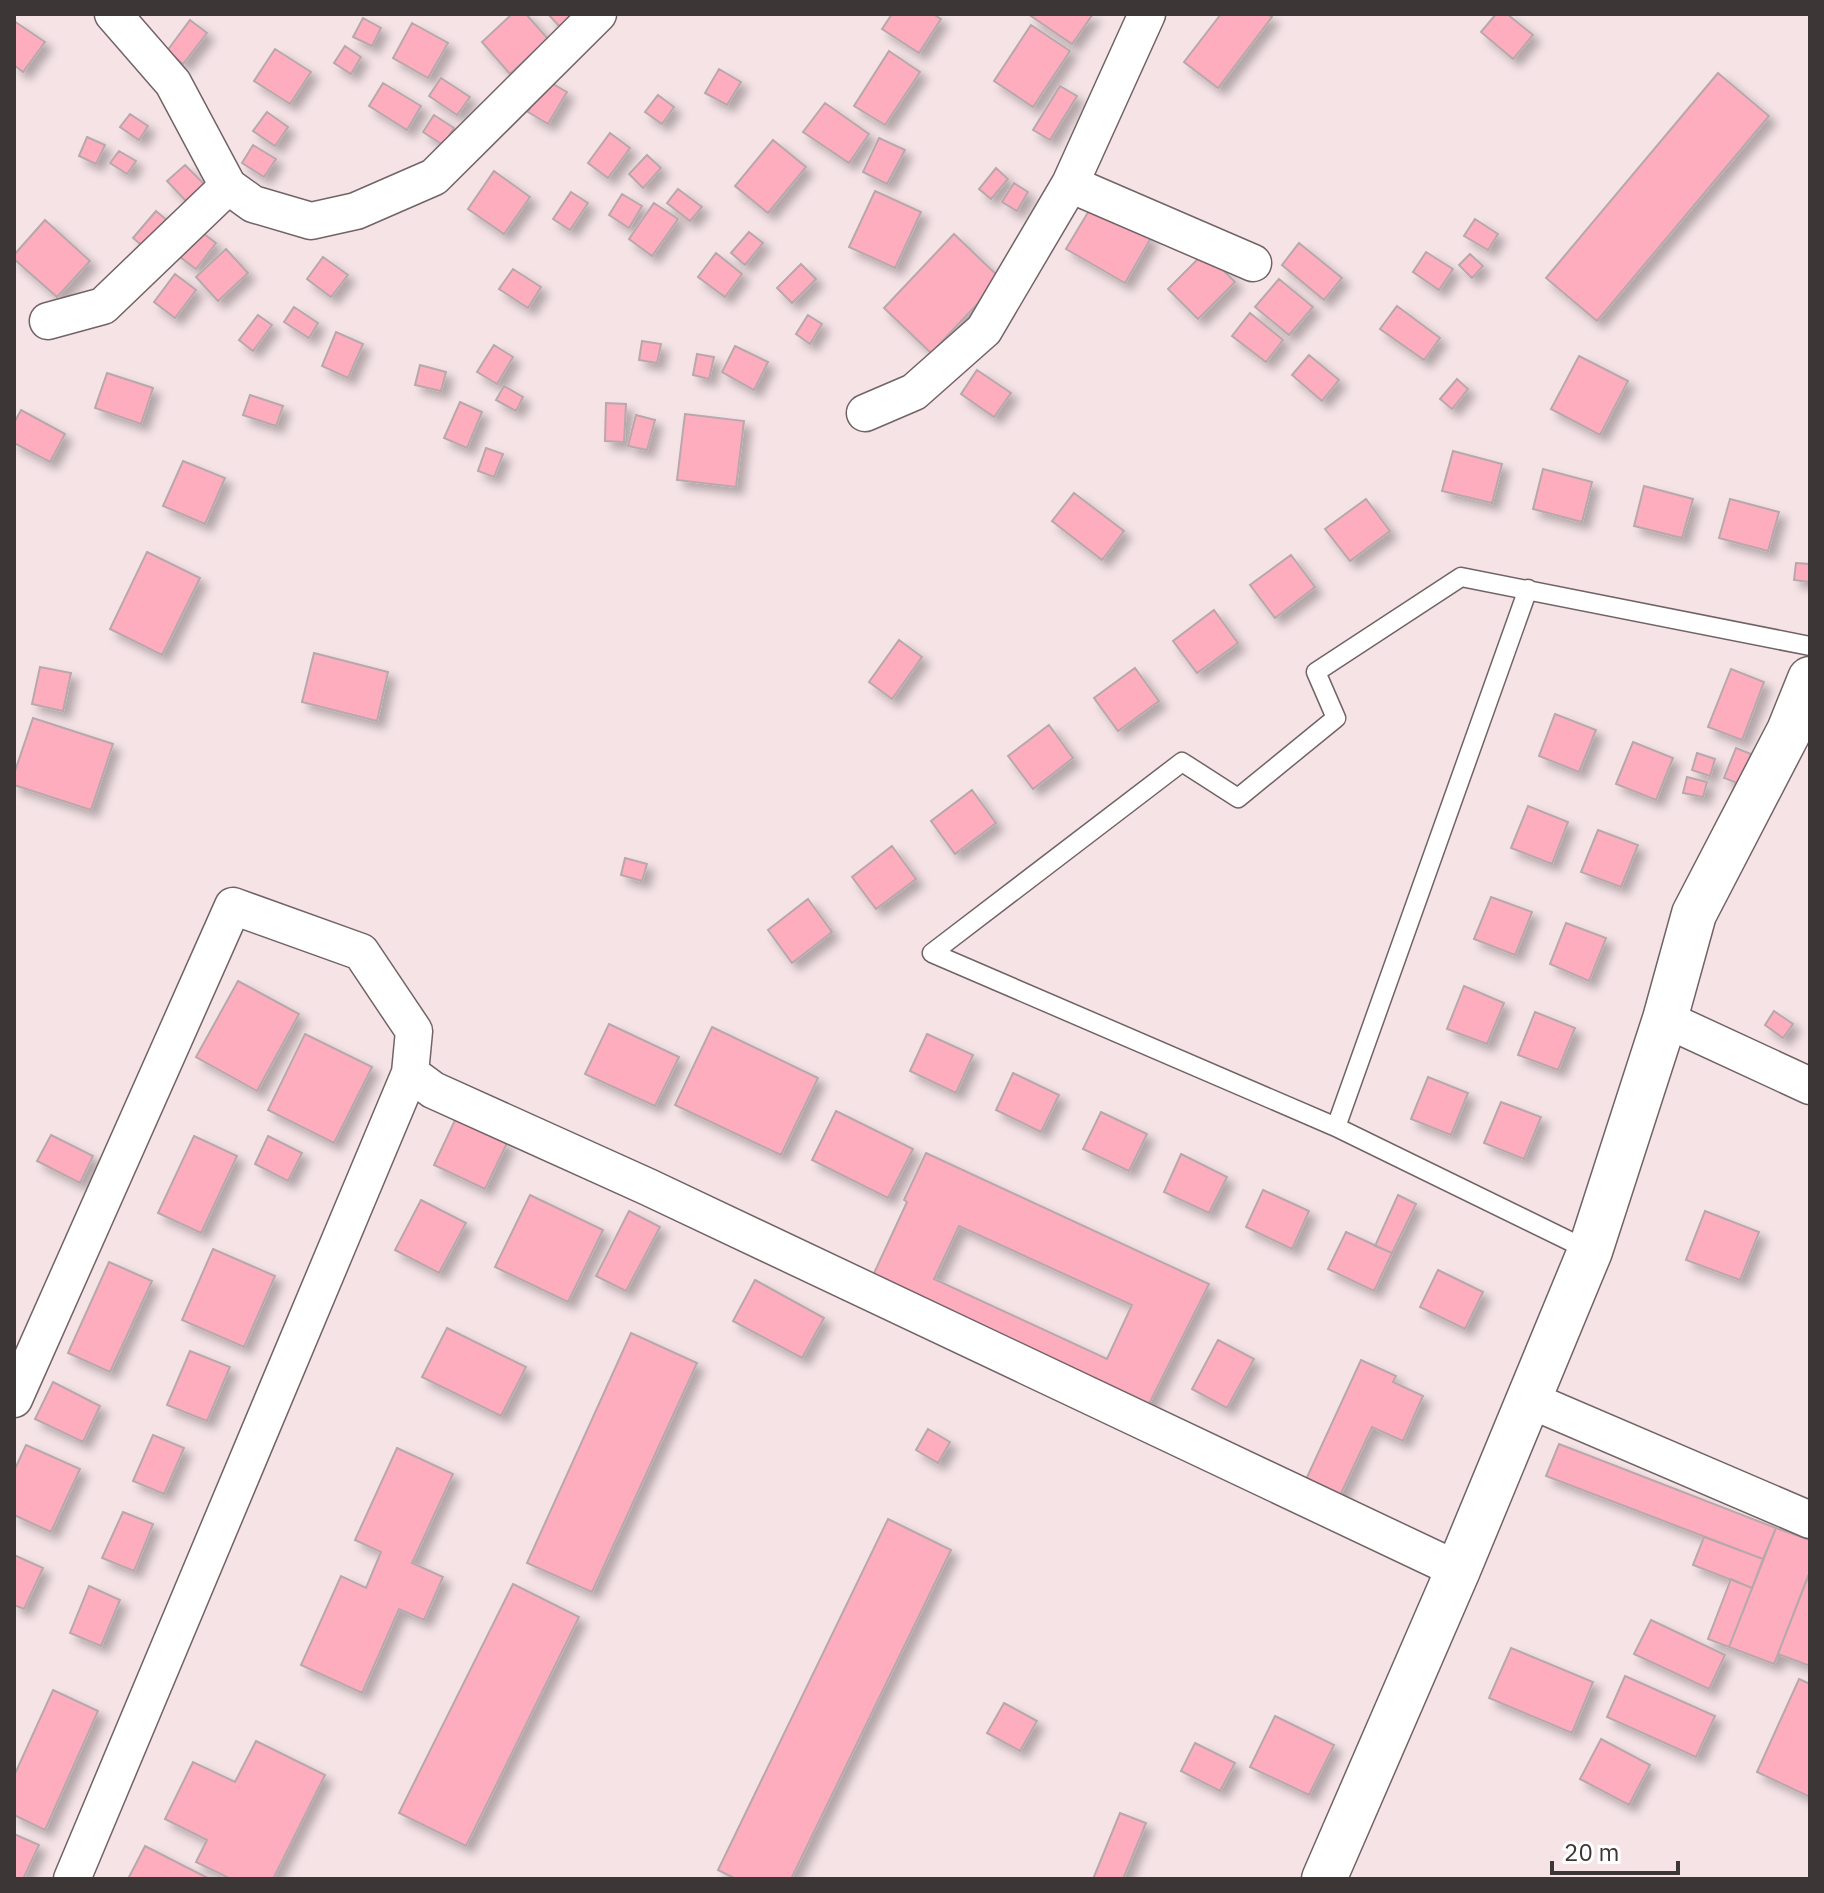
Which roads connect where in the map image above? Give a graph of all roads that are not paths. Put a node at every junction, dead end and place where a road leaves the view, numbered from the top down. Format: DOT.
graph roads {
  1 [pos="113,14"];
  2 [pos="598,14"];
  3 [pos="1147,14"];
  4 [pos="1070,184"];
  5 [pos="228,186"];
  6 [pos="1253,263"];
  7 [pos="48,321"];
  8 [pos="865,413"];
  9 [pos="1528,589"];
  10 [pos="1810,646"];
  11 [pos="1810,679"];
  12 [pos="1665,1019"];
  13 [pos="410,1073"];
  14 [pos="1810,1086"];
  15 [pos="1336,1127"];
  16 [pos="1590,1251"];
  17 [pos="14,1399"];
  18 [pos="1530,1400"];
  19 [pos="1810,1520"];
  20 [pos="1458,1570"];
  21 [pos="72,1879"];
  22 [pos="1324,1879"];
  1 -- 5 [label="street"];
  2 -- 5 [label="street"];
  3 -- 4 [label="street"];
  4 -- 6 [label="street"];
  4 -- 8 [label="street"];
  5 -- 7 [label="street"];
  9 -- 10 [label="lane"];
  9 -- 15 [label="lane"];
  9 -- 15 [label="lane"];
  11 -- 12 [label="street"];
  12 -- 14 [label="street"];
  12 -- 16 [label="street"];
  13 -- 17 [label="street"];
  13 -- 20 [label="street"];
  13 -- 21 [label="street"];
  15 -- 16 [label="lane"];
  16 -- 18 [label="street"];
  18 -- 19 [label="street"];
  18 -- 20 [label="street"];
  20 -- 22 [label="street"];
}
